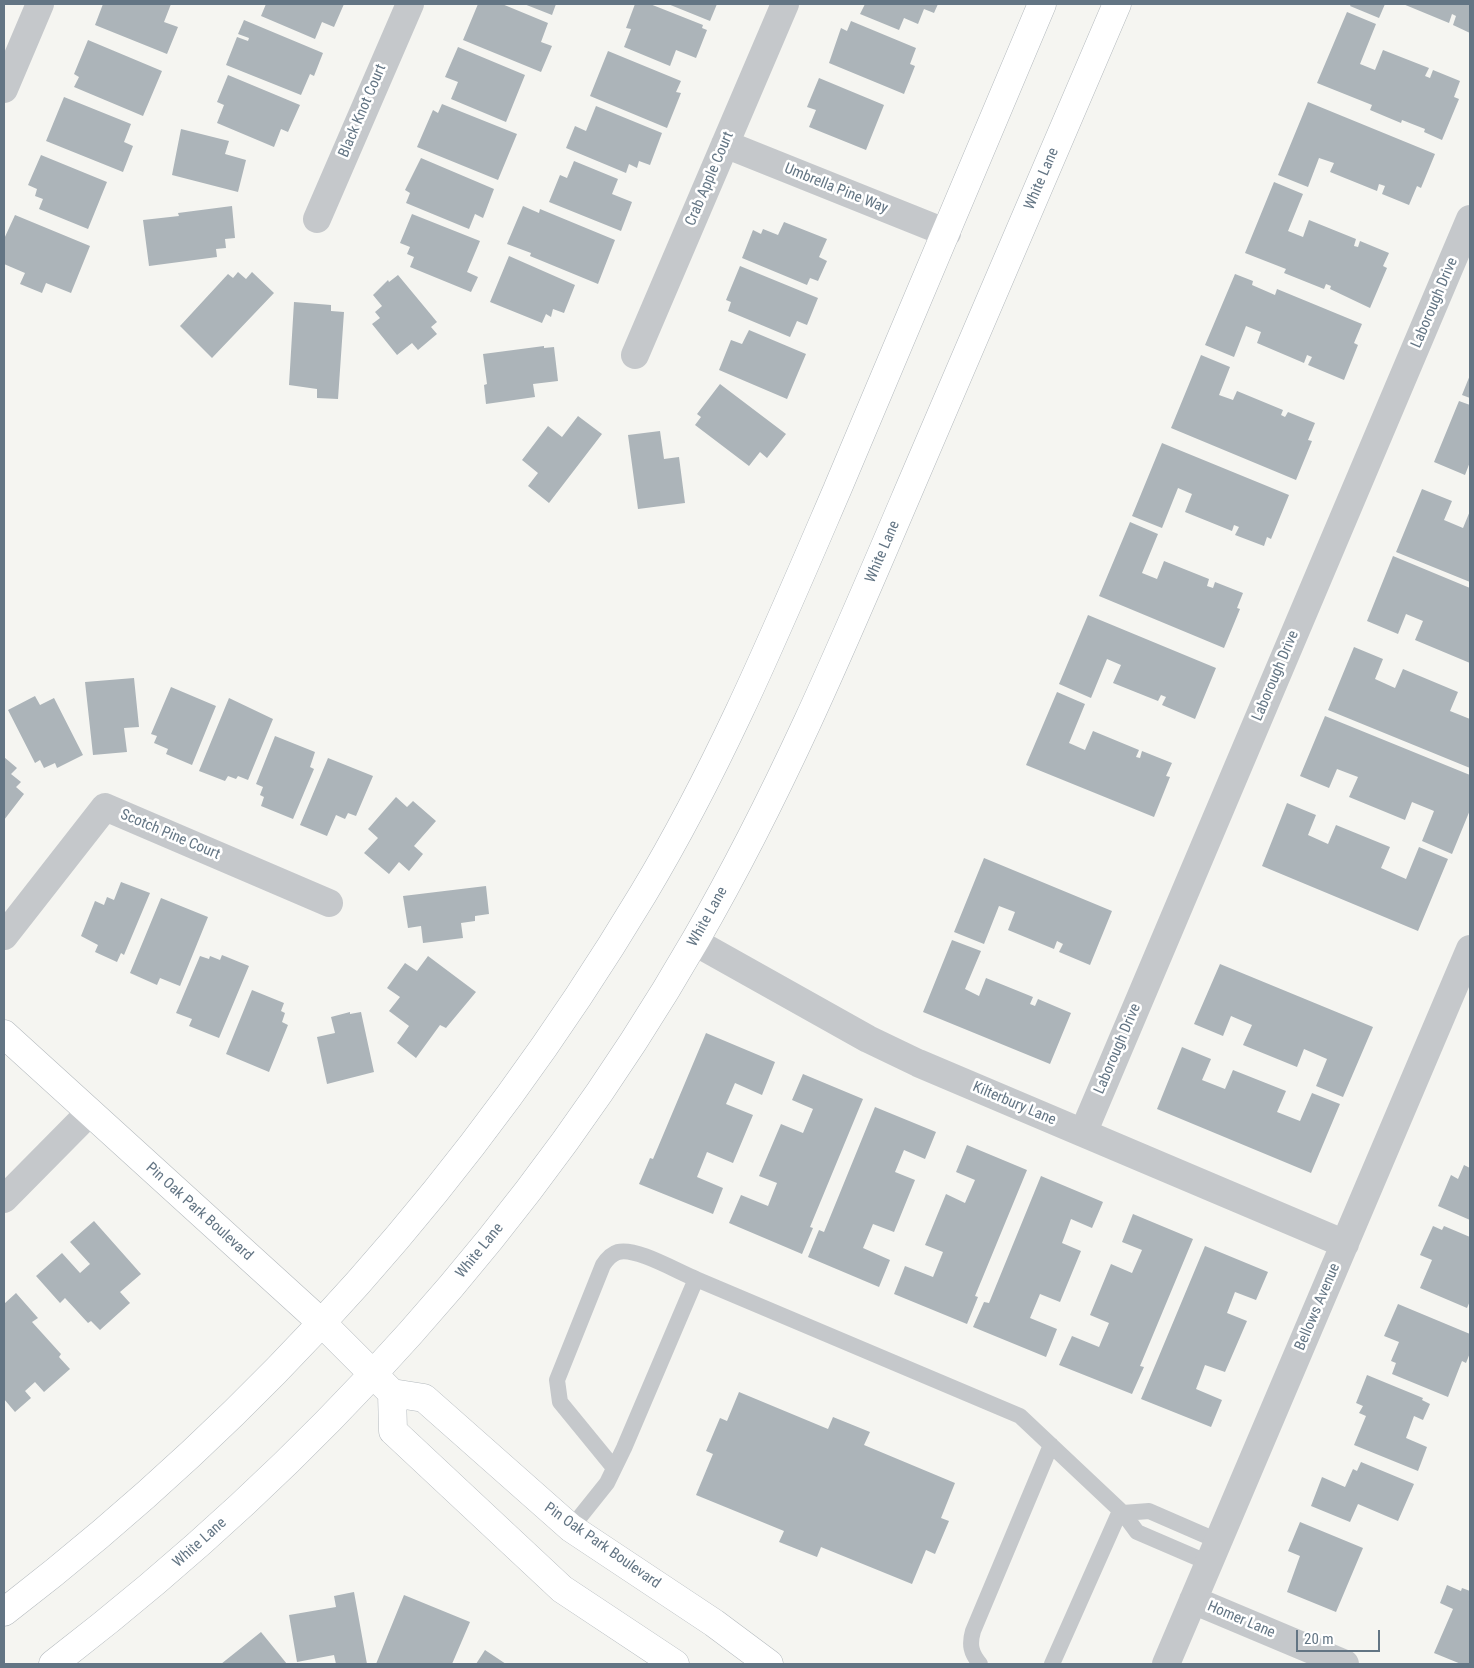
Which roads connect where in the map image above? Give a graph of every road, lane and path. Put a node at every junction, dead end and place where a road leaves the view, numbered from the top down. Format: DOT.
graph roads {
  1 [pos="40,4"];
  2 [pos="410,4"];
  3 [pos="785,4"];
  4 [pos="1042,4"];
  5 [pos="1117,4"];
  6 [pos="4,89"];
  7 [pos="725,144"];
  8 [pos="317,218"];
  9 [pos="1470,219"];
  10 [pos="947,233"];
  11 [pos="635,354"];
  12 [pos="330,903"];
  13 [pos="4,936"];
  14 [pos="695,942"];
  15 [pos="1470,949"];
  16 [pos="4,1034"];
  17 [pos="90,1112"];
  18 [pos="1083,1133"];
  19 [pos="4,1198"];
  20 [pos="1344,1244"];
  21 [pos="696,1280"];
  22 [pos="323,1324"];
  23 [pos="383,1384"];
  24 [pos="1051,1445"];
  25 [pos="614,1468"];
  26 [pos="1122,1512"];
  27 [pos="571,1528"];
  28 [pos="1213,1552"];
  29 [pos="1193,1600"];
  30 [pos="4,1612"];
  31 [pos="53,1664"];
  32 [pos="675,1664"];
  33 [pos="769,1664"];
  34 [pos="980,1664"];
  35 [pos="1052,1664"];
  36 [pos="1166,1664"];
  37 [pos="1345,1664"];
  1 -- 6 [label="street"];
  2 -- 8 [label="street, Black Knot Court"];
  3 -- 7 [label="street, Crab Apple Court"];
  4 -- 10 [label="main road"];
  5 -- 14 [label="main road, White Lane"];
  7 -- 10 [label="street, Umbrella Pine Way"];
  7 -- 11 [label="street, Crab Apple Court"];
  9 -- 18 [label="street, Laborough Drive"];
  10 -- 22 [label="main road"];
  12 -- 13 [label="street, Scotch Pine Court"];
  14 -- 18 [label="street, Kilterbury Lane"];
  14 -- 23 [label="main road, White Lane"];
  15 -- 20 [label="street, Bellows Avenue"];
  16 -- 17 [label="main road, Pin Oak Park Boulevard"];
  17 -- 19 [label="street"];
  17 -- 22 [label="main road, Pin Oak Park Boulevard"];
  18 -- 20 [label="street, Kilterbury Lane"];
  20 -- 28 [label="street, Bellows Avenue"];
  21 -- 24 [label="lane"];
  21 -- 25 [label="lane"];
  21 -- 25 [label="lane"];
  22 -- 23 [label="main road, Pin Oak Park Boulevard"];
  22 -- 30 [label="main road"];
  23 -- 27 [label="main road, Pin Oak Park Boulevard"];
  23 -- 31 [label="main road, White Lane"];
  23 -- 32 [label="main road"];
  24 -- 26 [label="lane"];
  24 -- 34 [label="lane"];
  25 -- 27 [label="lane"];
  26 -- 28 [label="lane"];
  26 -- 28 [label="lane"];
  26 -- 35 [label="lane"];
  27 -- 33 [label="main road, Pin Oak Park Boulevard"];
  28 -- 29 [label="street, Bellows Avenue"];
  29 -- 36 [label="street, Bellows Avenue"];
  29 -- 37 [label="street, Homer Lane"];
}
